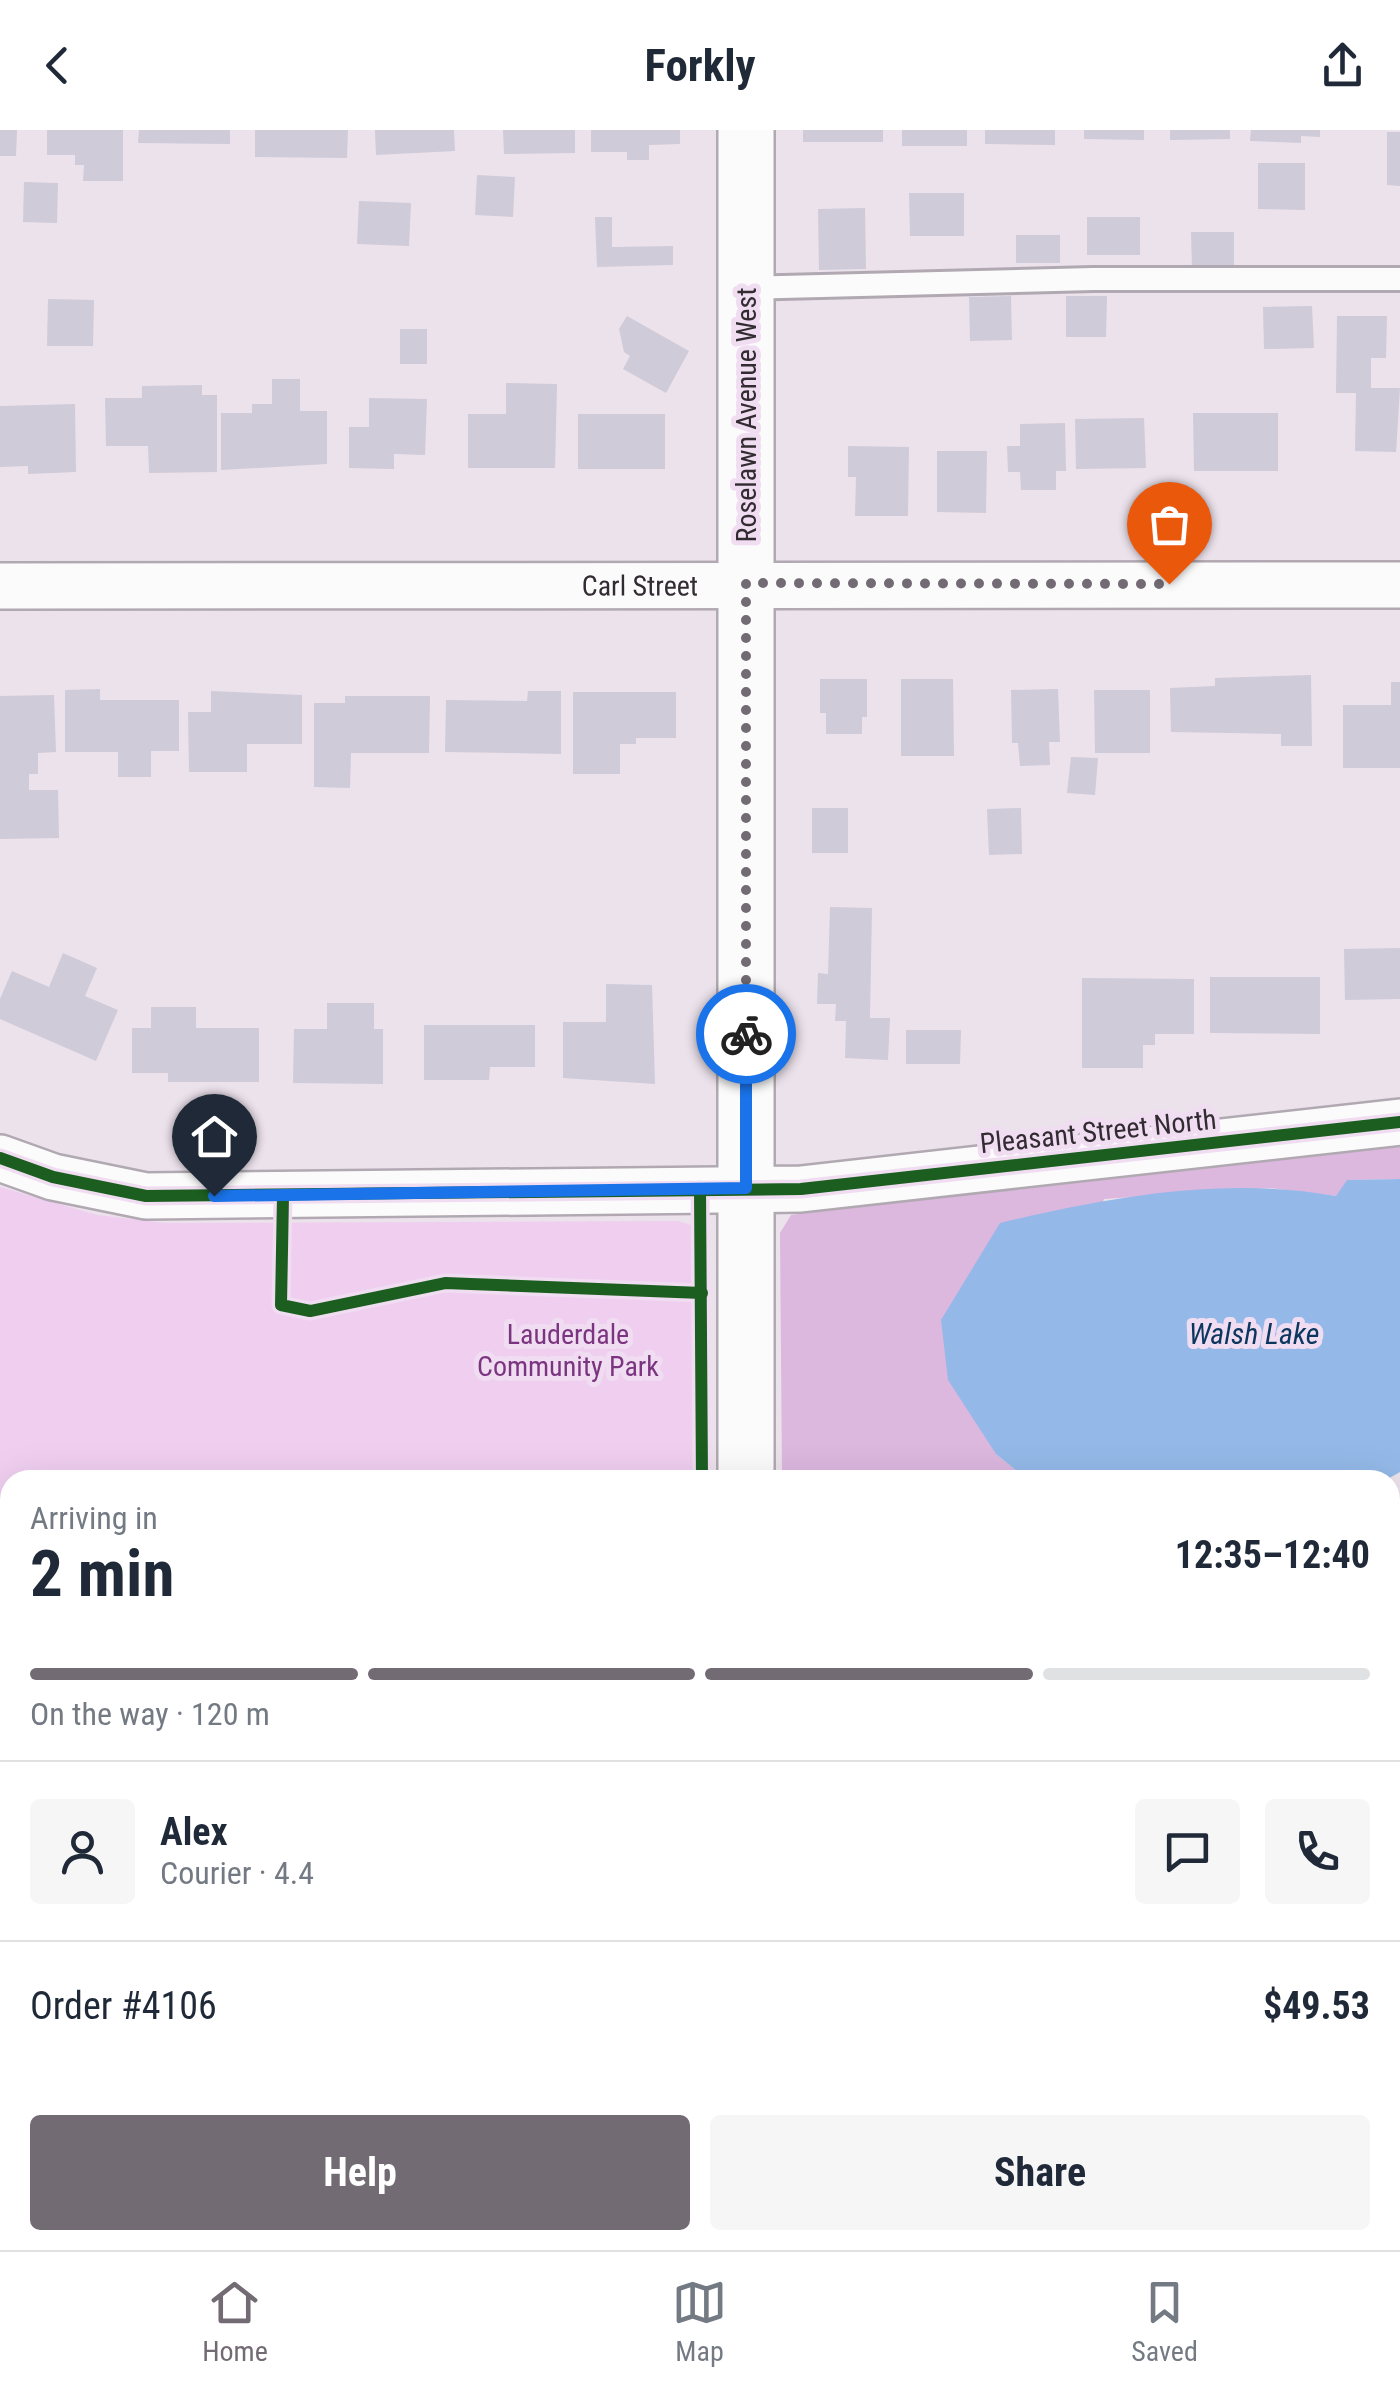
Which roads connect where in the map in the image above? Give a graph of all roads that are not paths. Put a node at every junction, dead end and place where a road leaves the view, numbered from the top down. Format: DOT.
graph roads {
  1 [pos="746,130"];
  2 [pos="1400,279"];
  3 [pos="746,288"];
  4 [pos="746,583"];
  5 [pos="1400,585"];
  6 [pos="0,586"];
  7 [pos="1400,1122"];
  8 [pos="0,1158"];
  9 [pos="746,1188"];
  10 [pos="746,1470"];
  1 -- 3 [label="street, Roselawn Avenue West"];
  2 -- 3 [label="lane"];
  3 -- 4 [label="street, Roselawn Avenue West"];
  4 -- 5 [label="street, Carl Street"];
  4 -- 6 [label="street, Carl Street"];
  4 -- 9 [label="street, Roselawn Avenue West"];
  7 -- 9 [label="street, Pleasant Street North"];
  8 -- 9 [label="street, Pleasant Street North"];
  9 -- 10 [label="street, Roselawn Avenue West"];
}
